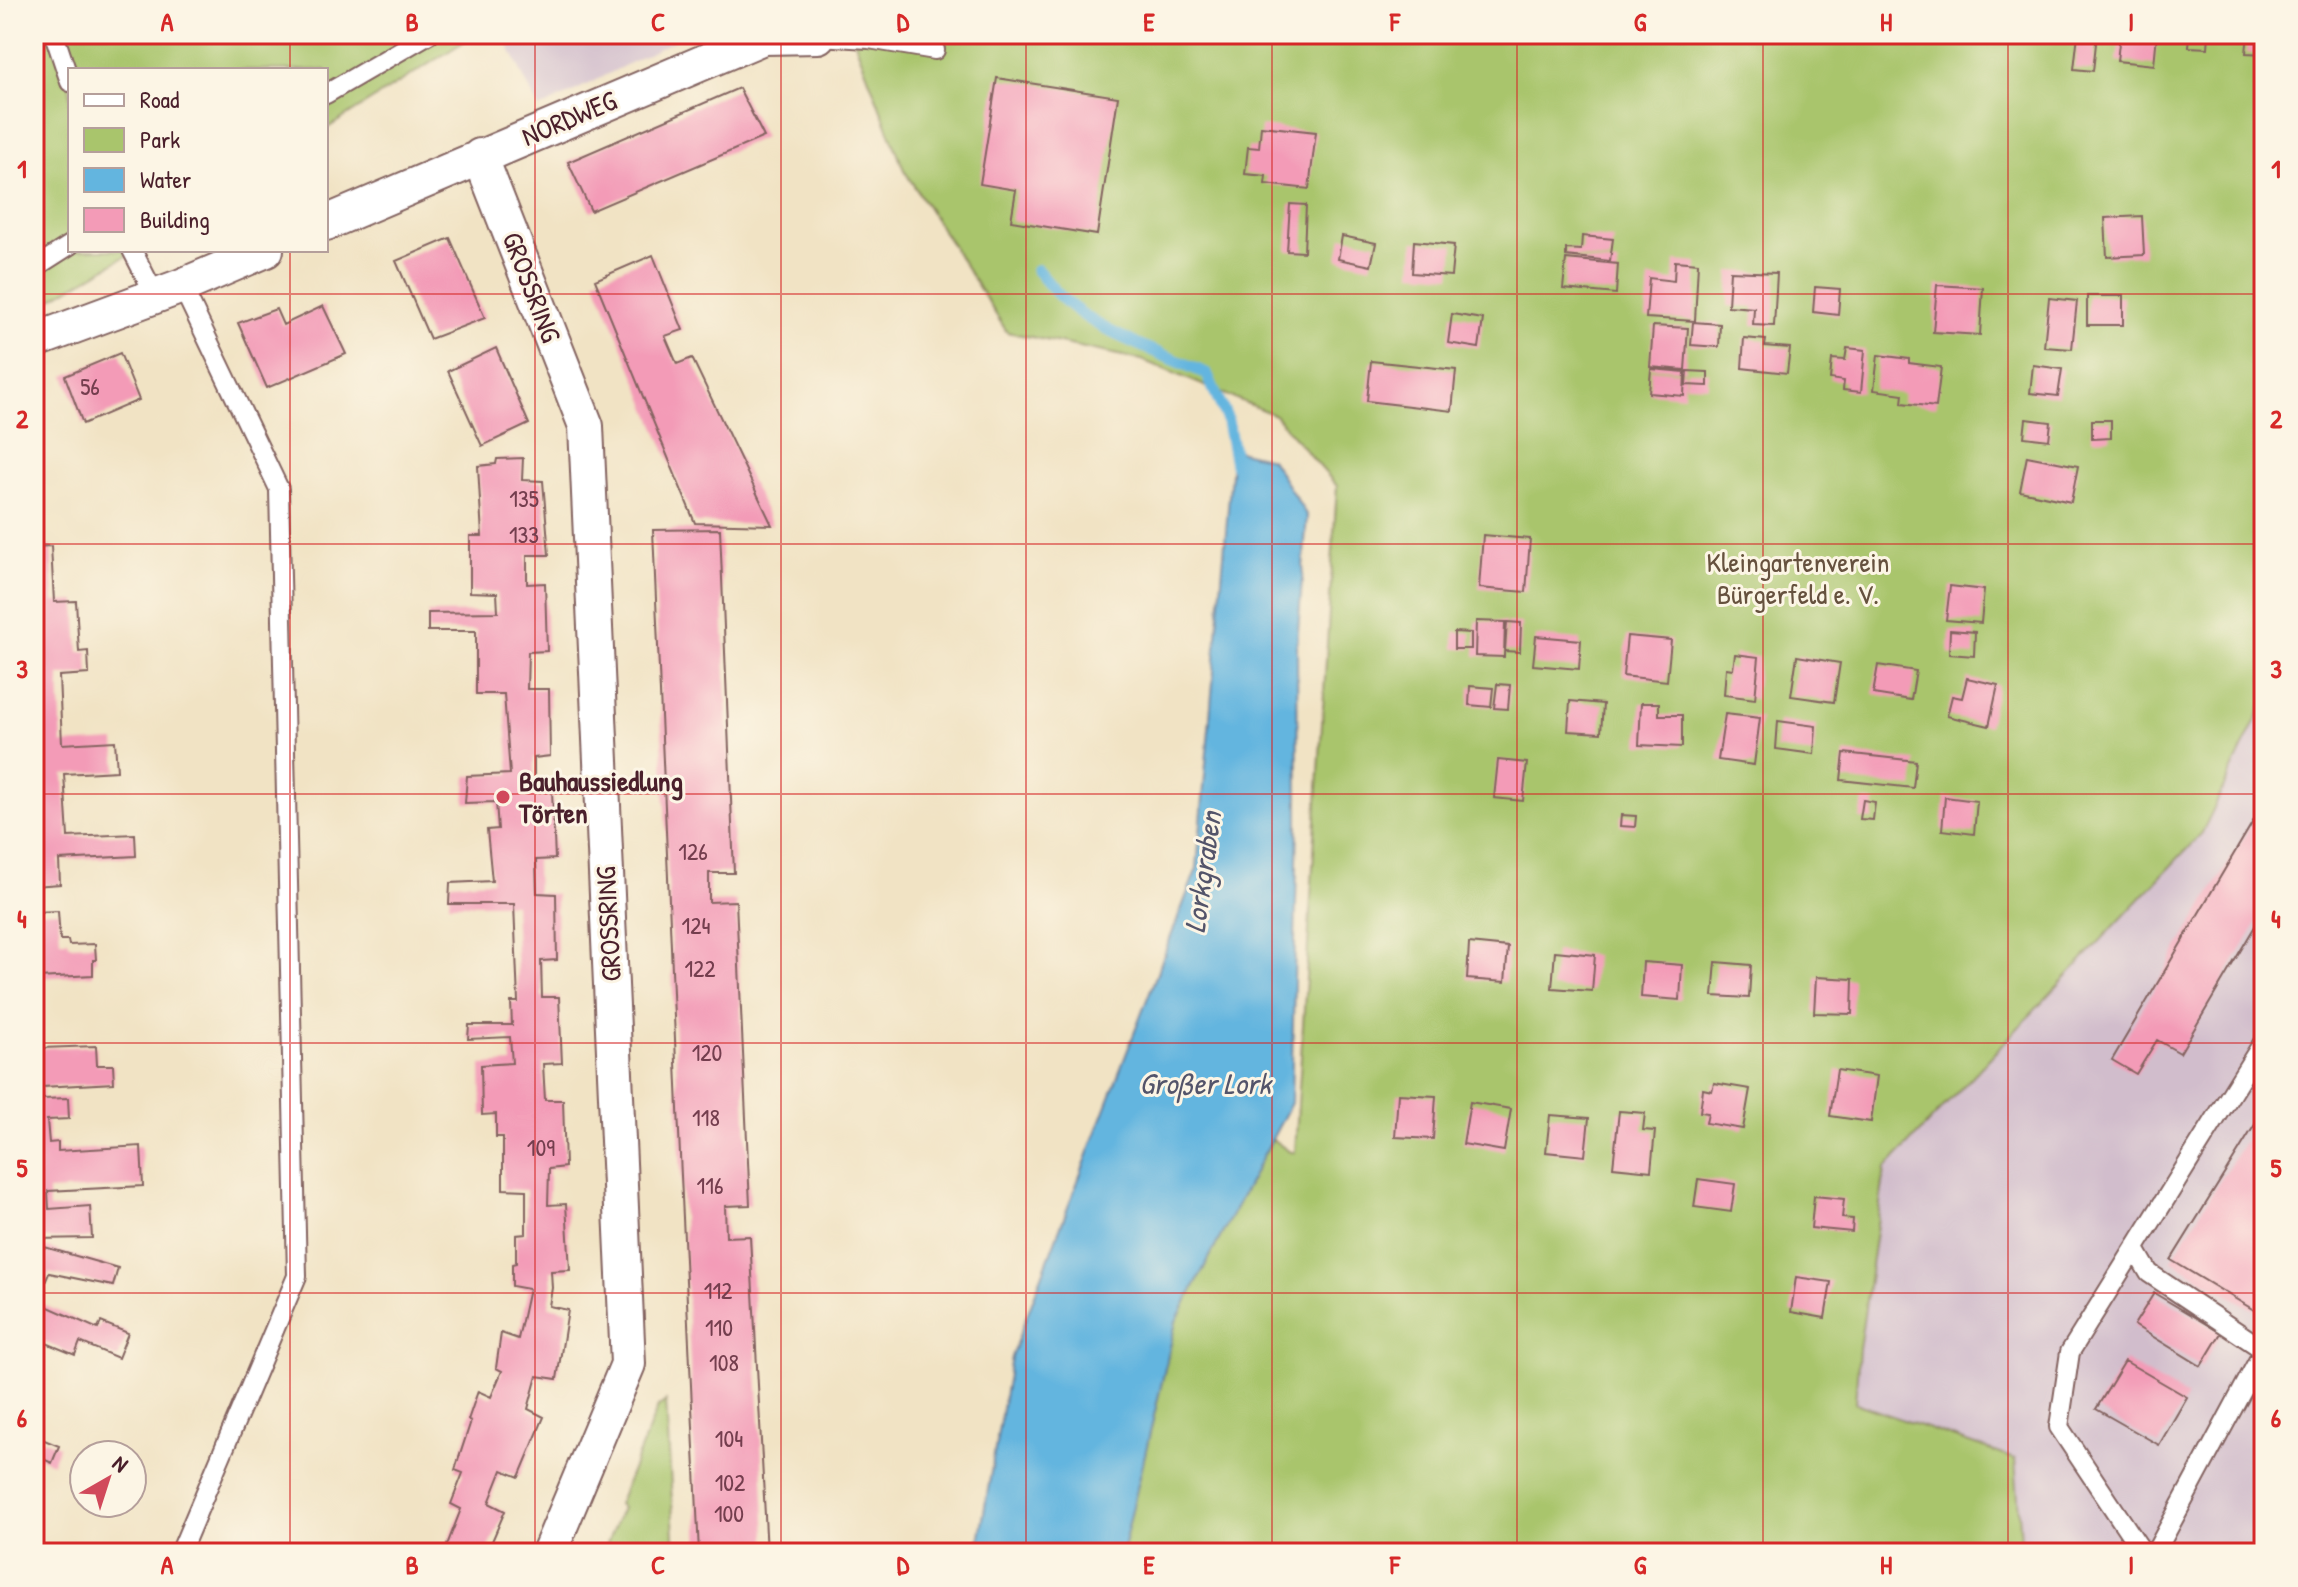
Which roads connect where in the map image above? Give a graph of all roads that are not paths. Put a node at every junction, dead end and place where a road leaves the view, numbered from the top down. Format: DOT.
graph roads {
  1 [pos="54,34"];
  2 [pos="429,34"];
  3 [pos="818,36"];
  4 [pos="935,50"];
  5 [pos="68,76"];
  6 [pos="328,93"];
  7 [pos="480,156"];
  8 [pos="328,222"];
  9 [pos="68,246"];
  10 [pos="134,252"];
  11 [pos="261,252"];
  12 [pos="34,268"];
  13 [pos="169,291"];
  14 [pos="34,341"];
  15 [pos="2264,1041"];
  16 [pos="2135,1249"];
  17 [pos="2264,1350"];
  18 [pos="180,1553"];
  19 [pos="549,1553"];
  20 [pos="2143,1553"];
  21 [pos="2155,1553"];
  1 -- 5 [label="lane"];
  2 -- 6 [label="lane"];
  3 -- 4 [label="lane"];
  3 -- 7 [label="street, NORDWEG"];
  7 -- 8 [label="street, NORDWEG"];
  7 -- 19 [label="street, GROSSRING"];
  9 -- 12 [label="lane"];
  10 -- 13 [label="lane"];
  11 -- 13 [label="street"];
  13 -- 14 [label="street"];
  13 -- 18 [label="lane"];
  15 -- 16 [label="lane"];
  16 -- 17 [label="lane"];
  16 -- 20 [label="lane"];
  17 -- 21 [label="lane"];
}
